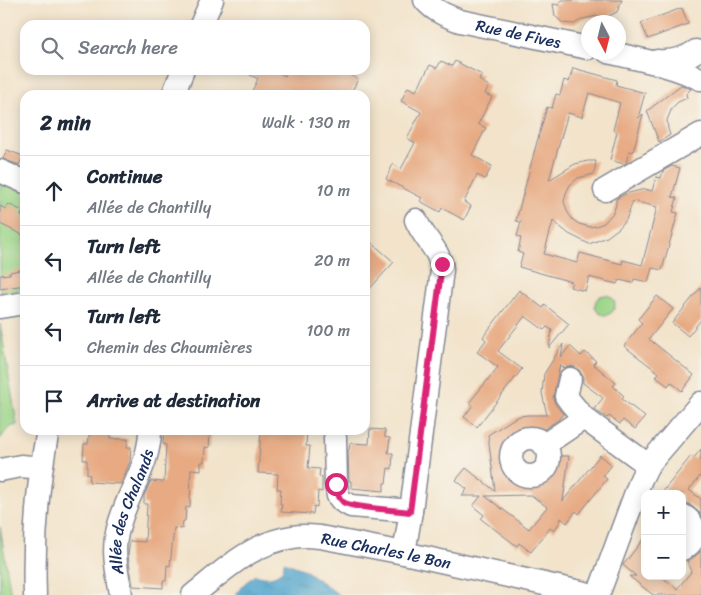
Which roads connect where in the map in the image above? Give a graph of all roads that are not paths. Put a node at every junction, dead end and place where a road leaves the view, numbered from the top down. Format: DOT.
graph roads {
  1 [pos="212,0"];
  2 [pos="425,0"];
  3 [pos="203,20"];
  4 [pos="700,46"];
  5 [pos="581,47"];
  6 [pos="626,56"];
  7 [pos="636,58"];
  8 [pos="181,75"];
  9 [pos="700,80"];
  10 [pos="175,90"];
  11 [pos="701,134"];
  12 [pos="0,171"];
  13 [pos="20,180"];
  14 [pos="605,190"];
  15 [pos="416,220"];
  16 [pos="20,304"];
  17 [pos="0,307"];
  18 [pos="570,379"];
  19 [pos="701,403"];
  20 [pos="584,418"];
  21 [pos="47,435"];
  22 [pos="150,435"];
  23 [pos="335,438"];
  24 [pos="544,445"];
  25 [pos="648,465"];
  26 [pos="41,468"];
  27 [pos="0,470"];
  28 [pos="410,512"];
  29 [pos="637,515"];
  30 [pos="686,517"];
  31 [pos="686,546"];
  32 [pos="404,553"];
  33 [pos="34,595"];
  34 [pos="121,595"];
  35 [pos="193,595"];
  36 [pos="594,595"];
  37 [pos="598,595"];
  1 -- 3 [label="street"];
  2 -- 5 [label="street, Rue de Fives"];
  4 -- 7 [label="street"];
  4 -- 9 [label="street"];
  6 -- 7 [label="street"];
  7 -- 9 [label="street"];
  8 -- 10 [label="street"];
  11 -- 14 [label="street"];
  12 -- 13 [label="street"];
  15 -- 28 [label="street"];
  16 -- 17 [label="street"];
  18 -- 20 [label="street"];
  19 -- 25 [label="street"];
  20 -- 24 [label="street"];
  20 -- 25 [label="street"];
  21 -- 26 [label="street"];
  22 -- 34 [label="street, Allée des Chalands"];
  23 -- 28 [label="street"];
  25 -- 29 [label="street"];
  26 -- 27 [label="street"];
  26 -- 33 [label="street"];
  28 -- 32 [label="street"];
  29 -- 37 [label="street"];
  30 -- 31 [label="street"];
  32 -- 35 [label="street, Rue Charles le Bon"];
  32 -- 36 [label="street, Rue Charles le Bon"];
}
